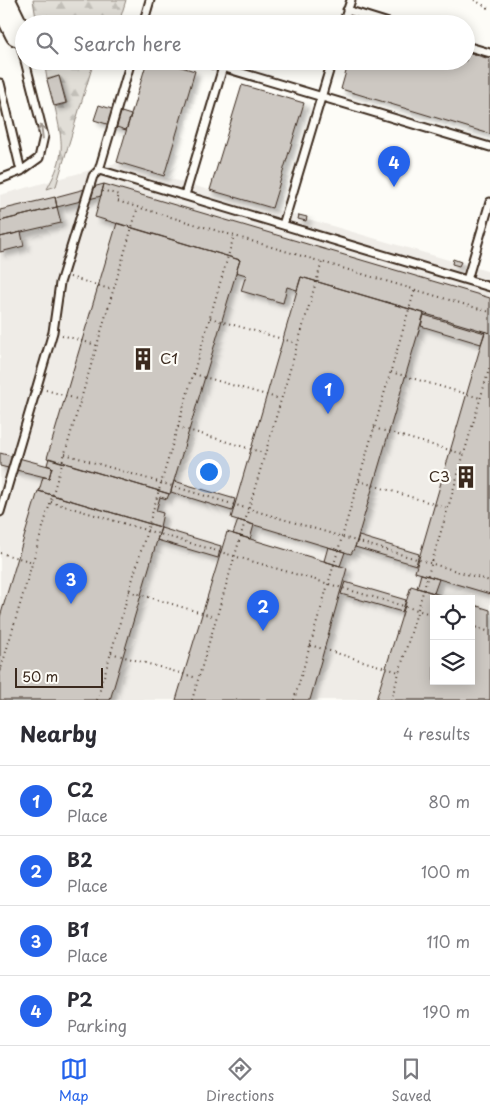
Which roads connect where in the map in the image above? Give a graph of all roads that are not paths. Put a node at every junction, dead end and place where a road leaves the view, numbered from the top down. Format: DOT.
graph roads {
  1 [pos="2,0"];
  2 [pos="150,0"];
  3 [pos="351,0"];
  4 [pos="348,10"];
  5 [pos="146,15"];
  6 [pos="347,15"];
  7 [pos="364,15"];
  8 [pos="15,31"];
  9 [pos="475,49"];
  10 [pos="490,53"];
  11 [pos="27,70"];
  12 [pos="129,70"];
  13 [pos="222,70"];
  14 [pos="230,70"];
  15 [pos="330,70"];
  16 [pos="0,83"];
  17 [pos="322,98"];
  18 [pos="490,147"];
  19 [pos="99,170"];
  20 [pos="21,171"];
  21 [pos="0,179"];
  22 [pos="185,195"];
  23 [pos="490,202"];
  24 [pos="283,225"];
  25 [pos="467,280"];
  26 [pos="490,287"];
  27 [pos="0,512"];
  1 -- 8 [label="highway"];
  2 -- 5 [label="lane"];
  3 -- 4 [label="lane"];
  4 -- 6 [label="lane"];
  4 -- 7 [label="lane"];
  9 -- 10 [label="lane"];
  20 -- 11 [label="lane, one-way"];
  12 -- 19 [label="lane"];
  13 -- 22 [label="lane"];
  14 -- 17 [label="lane"];
  15 -- 17 [label="lane"];
  16 -- 20 [label="lane"];
  17 -- 18 [label="lane"];
  17 -- 24 [label="lane"];
  19 -- 22 [label="lane"];
  19 -- 27 [label="lane"];
  20 -- 21 [label="lane"];
  22 -- 24 [label="lane"];
  23 -- 25 [label="lane"];
  24 -- 25 [label="lane"];
  25 -- 26 [label="lane"];
}
